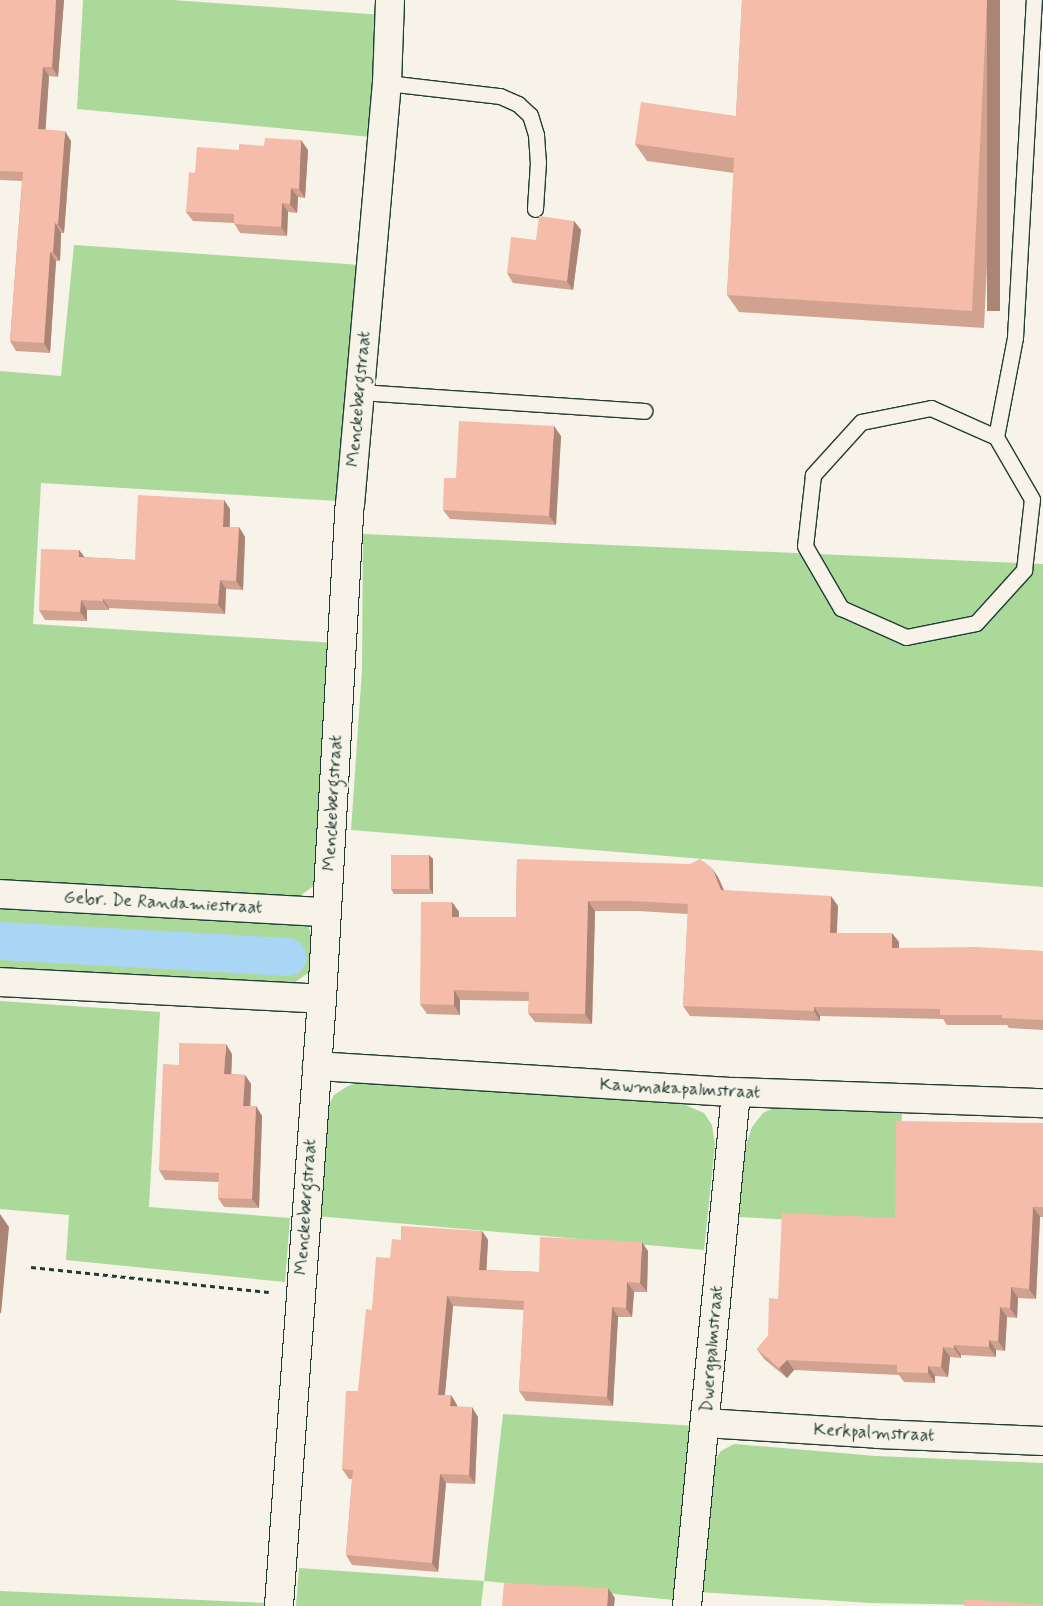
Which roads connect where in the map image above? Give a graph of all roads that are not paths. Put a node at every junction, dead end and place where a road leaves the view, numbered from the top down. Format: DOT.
graph roads {
  1 [pos="390,0"];
  2 [pos="1034,0"];
  3 [pos="388,83"];
  4 [pos="534,209"];
  5 [pos="360,392"];
  6 [pos="644,411"];
  7 [pos="996,437"];
  8 [pos="0,894"];
  9 [pos="326,912"];
  10 [pos="0,982"];
  11 [pos="322,999"];
  12 [pos="317,1066"];
  13 [pos="736,1092"];
  14 [pos="1043,1103"];
  15 [pos="705,1423"];
  16 [pos="1043,1441"];
  17 [pos="278,1606"];
  18 [pos="687,1606"];
  1 -- 3 [label="street, Menckebergstraat"];
  2 -- 7 [label="lane"];
  3 -- 4 [label="lane"];
  3 -- 5 [label="street, Menckebergstraat"];
  5 -- 6 [label="lane"];
  5 -- 9 [label="street, Menckebergstraat"];
  7 -- 7 [label="lane"];
  8 -- 9 [label="street, Gebr. De Randamiestraat"];
  9 -- 11 [label="street, Menckebergstraat"];
  10 -- 11 [label="street"];
  11 -- 12 [label="street, Menckebergstraat"];
  12 -- 13 [label="street, Kawmakapalmstraat"];
  12 -- 17 [label="street, Menckebergstraat"];
  13 -- 14 [label="street, Kawmakapalmstraat"];
  13 -- 15 [label="street, Dwergpalmstraat"];
  15 -- 16 [label="street, Kerkpalmstraat"];
  15 -- 18 [label="street, Dwergpalmstraat"];
}
